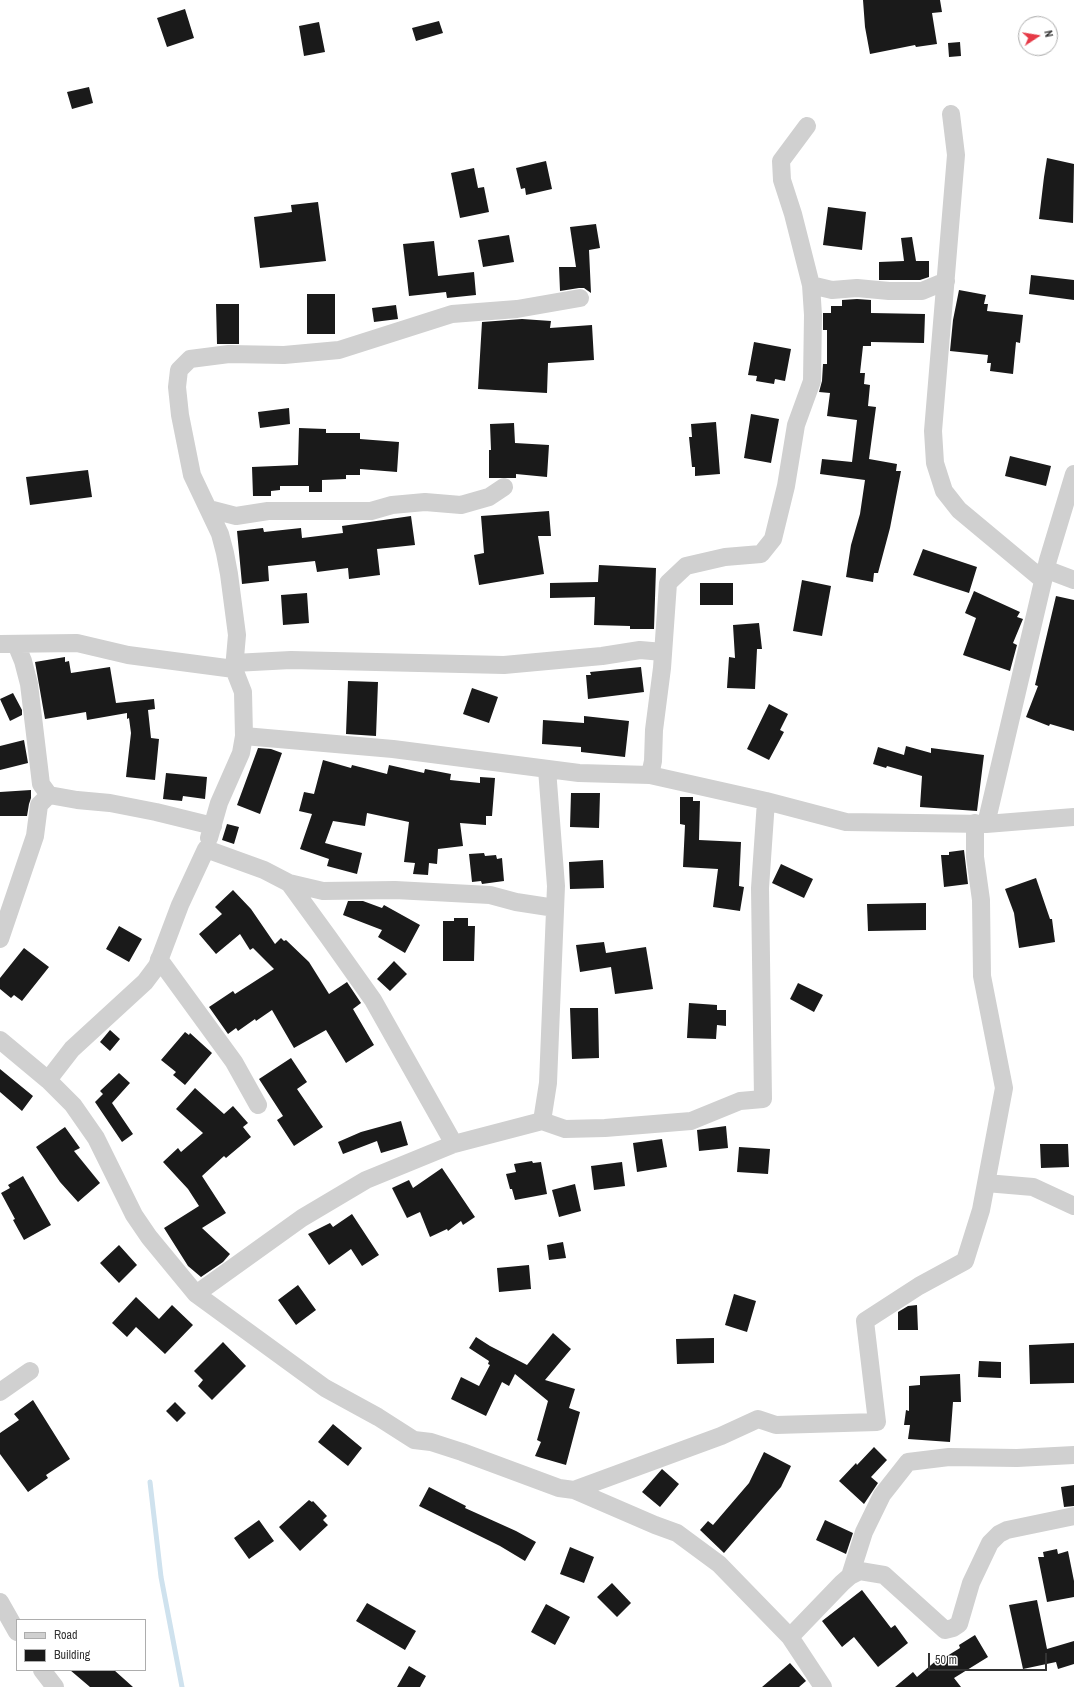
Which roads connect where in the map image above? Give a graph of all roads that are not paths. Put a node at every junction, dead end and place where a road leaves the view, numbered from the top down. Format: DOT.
graph roads {
  1 [pos="951,114"];
  2 [pos="807,126"];
  3 [pos="946,281"];
  4 [pos="811,285"];
  5 [pos="580,298"];
  6 [pos="1074,474"];
  7 [pos="504,487"];
  8 [pos="209,510"];
  9 [pos="1044,574"];
  10 [pos="1074,580"];
  11 [pos="8,644"];
  12 [pos="663,652"];
  13 [pos="234,666"];
  14 [pos="244,736"];
  15 [pos="547,769"];
  16 [pos="650,775"];
  17 [pos="49,795"];
  18 [pos="766,801"];
  19 [pos="1074,817"];
  20 [pos="981,823"];
  21 [pos="213,826"];
  22 [pos="206,849"];
  23 [pos="289,883"];
  24 [pos="555,908"];
  25 [pos="0,939"];
  26 [pos="159,959"];
  27 [pos="0,1040"];
  28 [pos="48,1080"];
  29 [pos="258,1105"];
  30 [pos="542,1121"];
  31 [pos="454,1144"];
  32 [pos="986,1183"];
  33 [pos="1074,1206"];
  34 [pos="196,1294"];
  35 [pos="30,1371"];
  36 [pos="0,1392"];
  37 [pos="1074,1455"];
  38 [pos="574,1490"];
  39 [pos="1074,1516"];
  40 [pos="850,1576"];
  41 [pos="0,1602"];
  42 [pos="16,1630"];
  43 [pos="790,1637"];
  44 [pos="43,1671"];
  45 [pos="55,1687"];
  46 [pos="823,1687"];
  1 -- 3 [label="street"];
  2 -- 4 [label="street"];
  3 -- 4 [label="street"];
  3 -- 9 [label="street"];
  4 -- 12 [label="street"];
  5 -- 8 [label="street"];
  6 -- 9 [label="street"];
  7 -- 8 [label="street"];
  8 -- 13 [label="street"];
  9 -- 10 [label="street"];
  9 -- 20 [label="street"];
  11 -- 13 [label="street"];
  11 -- 17 [label="street"];
  12 -- 13 [label="street"];
  12 -- 16 [label="street"];
  13 -- 14 [label="street"];
  14 -- 15 [label="street"];
  14 -- 21 [label="street"];
  15 -- 16 [label="street"];
  15 -- 24 [label="street"];
  16 -- 18 [label="street"];
  17 -- 21 [label="street"];
  17 -- 25 [label="street"];
  18 -- 20 [label="street"];
  18 -- 30 [label="street"];
  19 -- 20 [label="street"];
  20 -- 32 [label="street"];
  21 -- 22 [label="street"];
  22 -- 23 [label="street"];
  22 -- 26 [label="street"];
  23 -- 24 [label="street"];
  23 -- 31 [label="street"];
  24 -- 30 [label="street"];
  26 -- 28 [label="street"];
  26 -- 29 [label="street"];
  27 -- 28 [label="street"];
  28 -- 34 [label="street"];
  30 -- 31 [label="street"];
  31 -- 34 [label="street"];
  32 -- 33 [label="street"];
  32 -- 38 [label="street"];
  34 -- 38 [label="street"];
  35 -- 36 [label="street"];
  37 -- 40 [label="street"];
  38 -- 43 [label="street"];
  39 -- 40 [label="street"];
  40 -- 43 [label="street"];
  41 -- 42 [label="street"];
  43 -- 46 [label="street"];
  44 -- 45 [label="street"];
}
